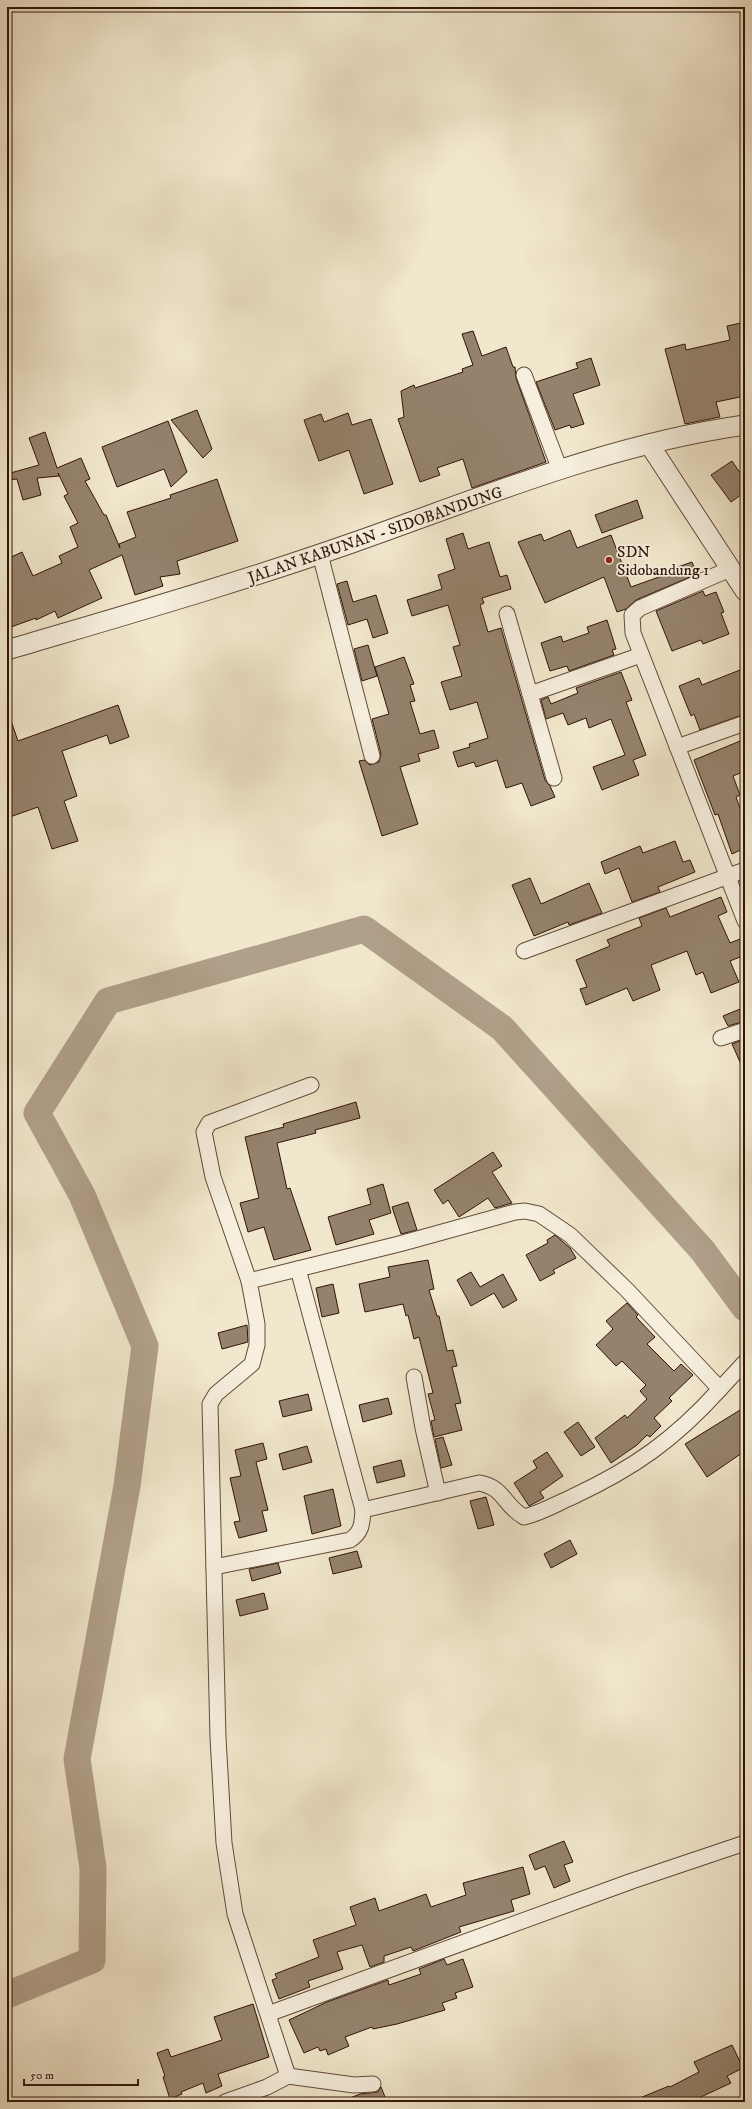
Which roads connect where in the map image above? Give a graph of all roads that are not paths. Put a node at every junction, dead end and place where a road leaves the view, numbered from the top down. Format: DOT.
graph roads {
  1 [pos="524,374"];
  2 [pos="745,425"];
  3 [pos="649,444"];
  4 [pos="560,470"];
  5 [pos="320,554"];
  6 [pos="730,570"];
  7 [pos="745,591"];
  8 [pos="507,614"];
  9 [pos="7,650"];
  10 [pos="641,655"];
  11 [pos="530,694"];
  12 [pos="745,724"];
  13 [pos="677,747"];
  14 [pos="372,756"];
  15 [pos="554,778"];
  16 [pos="745,870"];
  17 [pos="727,877"];
  18 [pos="745,921"];
  19 [pos="524,951"];
  20 [pos="745,1030"];
  21 [pos="721,1038"];
  22 [pos="311,1085"];
  23 [pos="298,1269"];
  24 [pos="249,1281"];
  25 [pos="745,1362"];
  26 [pos="414,1377"];
  27 [pos="720,1389"];
  28 [pos="438,1493"];
  29 [pos="363,1510"];
  30 [pos="214,1567"];
  31 [pos="745,1843"];
  32 [pos="268,2014"];
  33 [pos="288,2076"];
  34 [pos="373,2084"];
  35 [pos="225,2102"];
  1 -- 4 [label="street"];
  2 -- 3 [label="street, JALAN KABUNAN - SIDOBANDUNG"];
  3 -- 4 [label="street, JALAN KABUNAN - SIDOBANDUNG"];
  3 -- 6 [label="street"];
  4 -- 5 [label="street, JALAN KABUNAN - SIDOBANDUNG"];
  5 -- 9 [label="street, JALAN KABUNAN - SIDOBANDUNG"];
  5 -- 14 [label="street"];
  6 -- 7 [label="street"];
  6 -- 10 [label="street"];
  8 -- 11 [label="street"];
  10 -- 11 [label="street"];
  10 -- 13 [label="street"];
  11 -- 15 [label="street"];
  12 -- 13 [label="street"];
  13 -- 17 [label="street"];
  16 -- 17 [label="street"];
  17 -- 18 [label="street"];
  17 -- 19 [label="street"];
  20 -- 21 [label="street"];
  22 -- 24 [label="street"];
  23 -- 24 [label="street"];
  23 -- 27 [label="street"];
  23 -- 29 [label="street"];
  24 -- 30 [label="street"];
  25 -- 27 [label="street"];
  26 -- 28 [label="street"];
  27 -- 28 [label="street"];
  28 -- 29 [label="street"];
  29 -- 30 [label="street"];
  30 -- 32 [label="street"];
  31 -- 32 [label="street"];
  32 -- 33 [label="street"];
  33 -- 34 [label="street"];
  33 -- 35 [label="street"];
}
